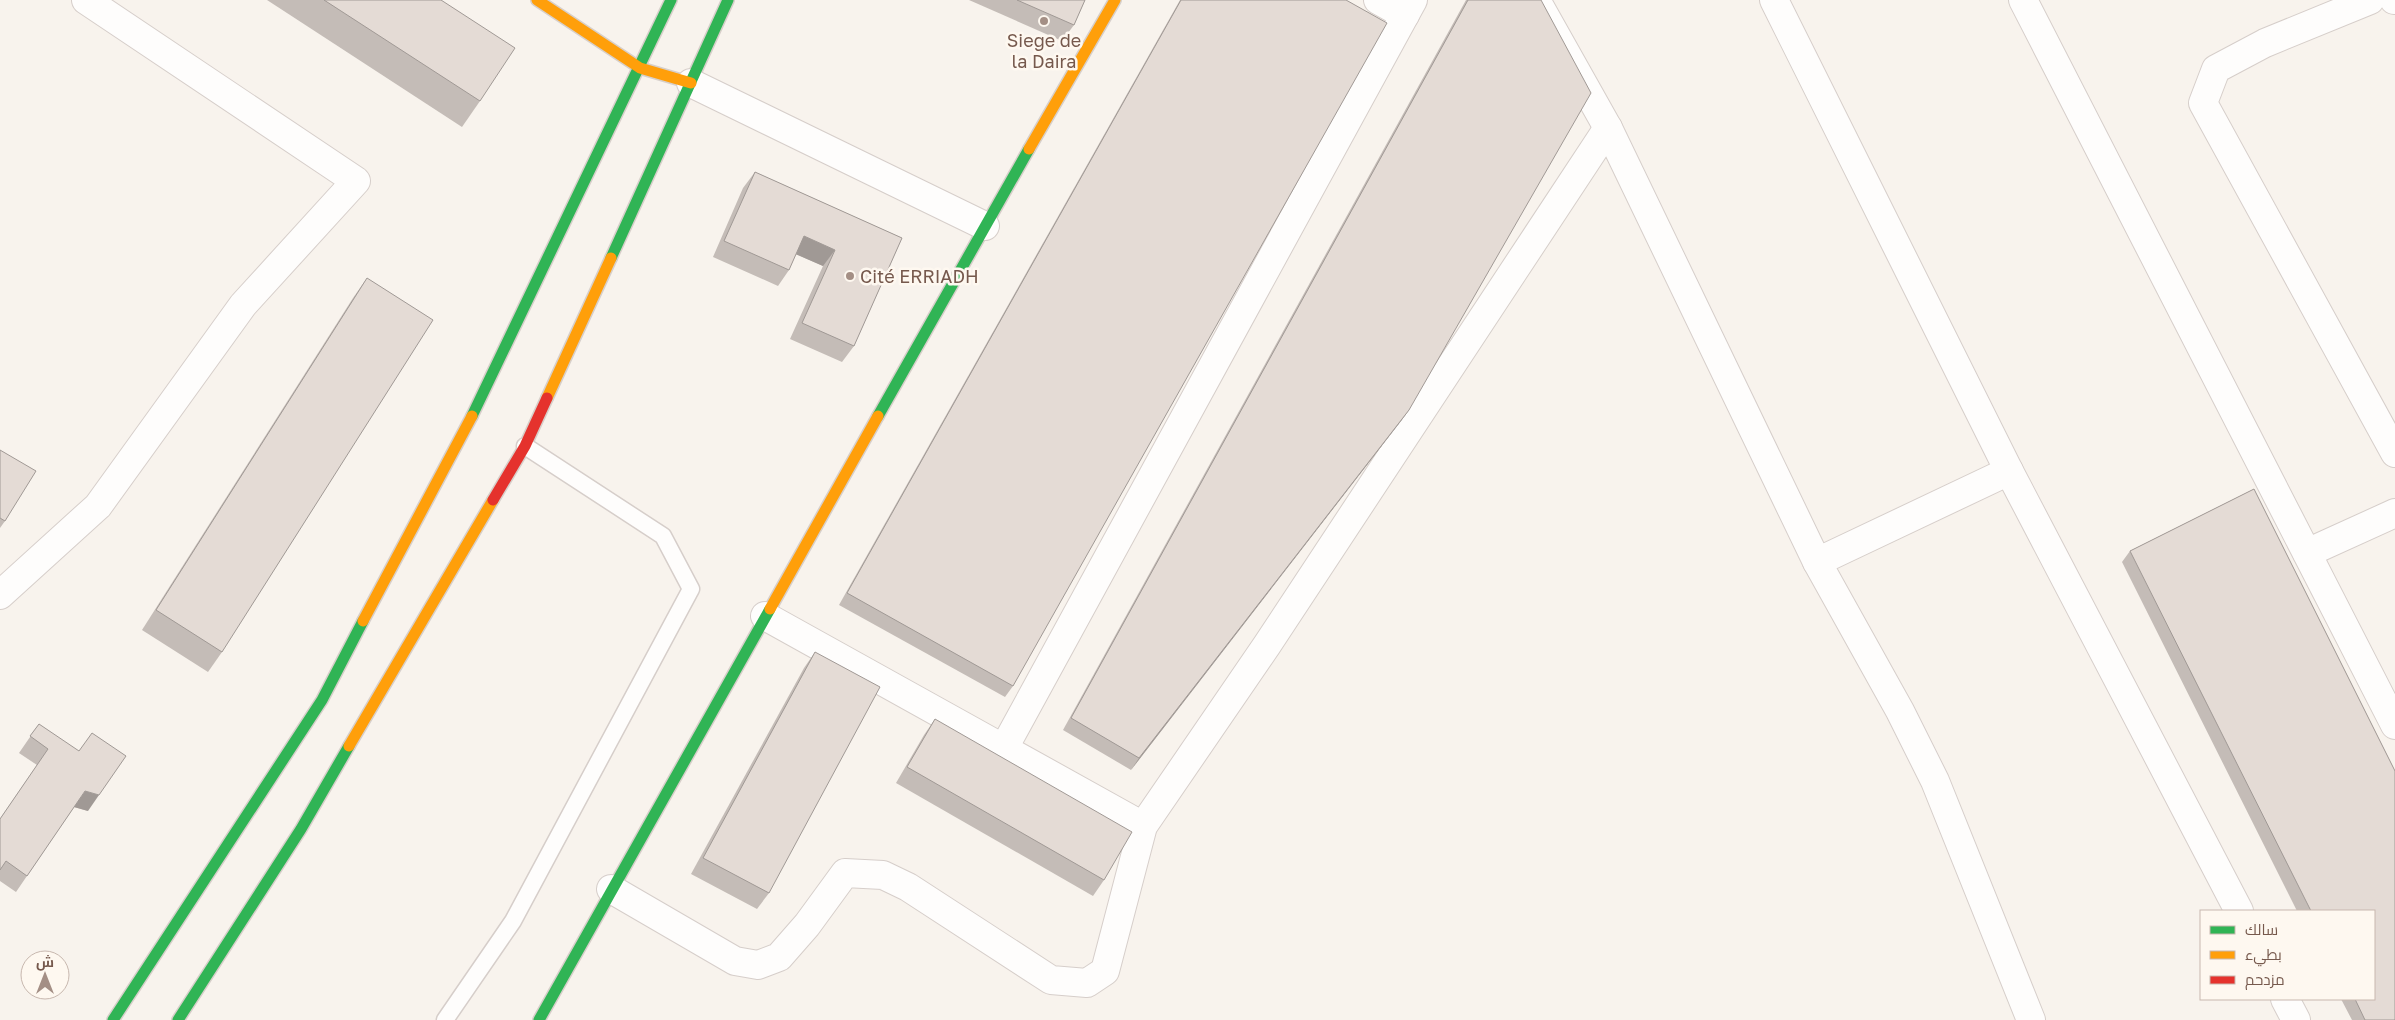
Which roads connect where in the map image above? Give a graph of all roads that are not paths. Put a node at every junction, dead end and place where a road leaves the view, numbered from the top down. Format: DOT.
graph roads {
  1 [pos="86,0"];
  2 [pos="538,0"];
  3 [pos="671,0"];
  4 [pos="728,0"];
  5 [pos="1115,0"];
  6 [pos="1378,0"];
  7 [pos="1536,0"];
  8 [pos="1774,0"];
  9 [pos="2023,0"];
  10 [pos="2370,0"];
  11 [pos="1409,7"];
  12 [pos="640,68"];
  13 [pos="691,83"];
  14 [pos="1608,128"];
  15 [pos="985,226"];
  16 [pos="525,446"];
  17 [pos="2395,453"];
  18 [pos="2009,471"];
  19 [pos="2395,513"];
  20 [pos="2307,553"];
  21 [pos="1818,562"];
  22 [pos="0,595"];
  23 [pos="765,616"];
  24 [pos="2395,725"];
  25 [pos="1004,748"];
  26 [pos="1143,826"];
  27 [pos="612,889"];
  28 [pos="2238,910"];
  29 [pos="2285,1000"];
  30 [pos="113,1020"];
  31 [pos="178,1020"];
  32 [pos="445,1020"];
  33 [pos="539,1020"];
  34 [pos="2031,1020"];
  35 [pos="2296,1020"];
  1 -- 22 [label="street"];
  2 -- 12 [label="main road"];
  3 -- 12 [label="main road"];
  4 -- 13 [label="main road"];
  5 -- 15 [label="main road"];
  6 -- 11 [label="street"];
  7 -- 14 [label="street"];
  8 -- 18 [label="street"];
  9 -- 20 [label="street"];
  10 -- 17 [label="street"];
  11 -- 25 [label="street"];
  12 -- 13 [label="main road"];
  12 -- 30 [label="main road"];
  13 -- 15 [label="street"];
  13 -- 16 [label="main road"];
  14 -- 21 [label="street"];
  14 -- 26 [label="street"];
  15 -- 23 [label="main road"];
  16 -- 31 [label="main road"];
  16 -- 32 [label="lane"];
  18 -- 21 [label="street"];
  18 -- 28 [label="street"];
  19 -- 20 [label="street"];
  20 -- 24 [label="street"];
  21 -- 34 [label="street"];
  23 -- 25 [label="street"];
  23 -- 27 [label="main road"];
  25 -- 26 [label="street"];
  26 -- 27 [label="street"];
  27 -- 33 [label="main road"];
  29 -- 35 [label="street"];
}
